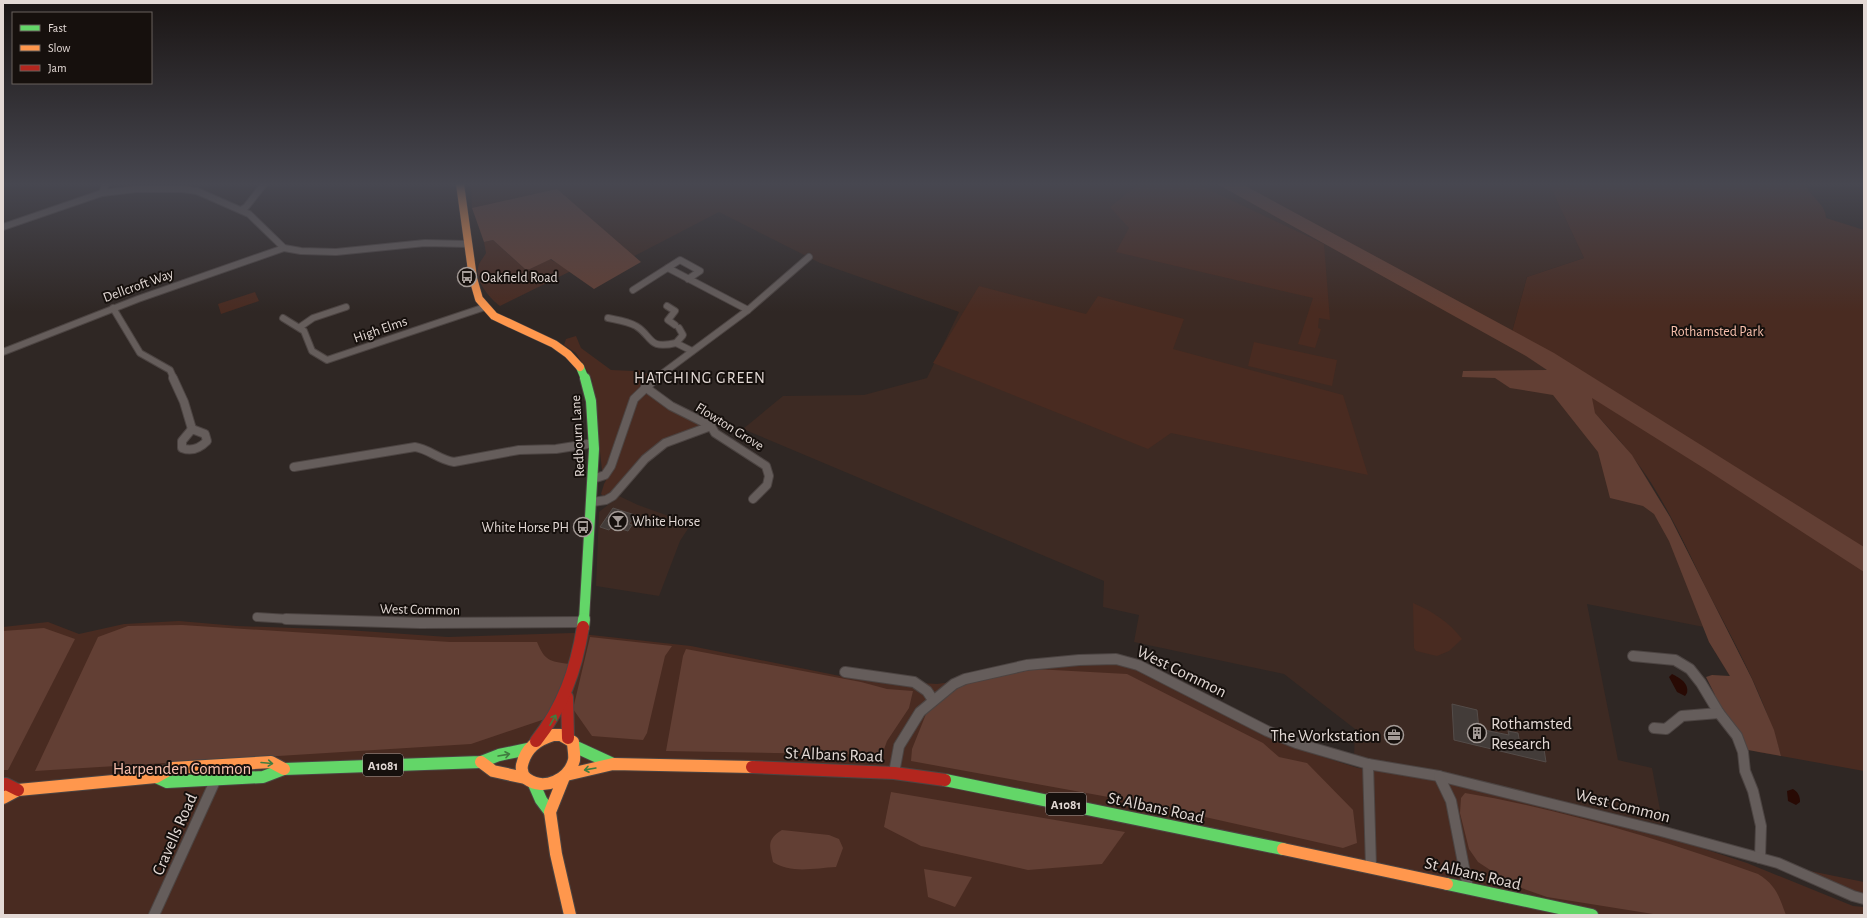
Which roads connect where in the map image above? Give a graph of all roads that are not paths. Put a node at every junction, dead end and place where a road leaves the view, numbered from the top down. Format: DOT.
graph roads {
  1 [pos="263,227"];
  2 [pos="466,227"];
  3 [pos="468,244"];
  4 [pos="284,248"];
  5 [pos="809,257"];
  6 [pos="668,268"];
  7 [pos="688,278"];
  8 [pos="633,290"];
  9 [pos="667,306"];
  10 [pos="346,307"];
  11 [pos="485,307"];
  12 [pos="113,308"];
  13 [pos="748,310"];
  14 [pos="283,318"];
  15 [pos="608,318"];
  16 [pos="300,327"];
  17 [pos="676,343"];
  18 [pos="692,351"];
  19 [pos="3,352"];
  20 [pos="645,387"];
  21 [pos="711,426"];
  22 [pos="192,430"];
  23 [pos="594,444"];
  24 [pos="294,467"];
  25 [pos="593,479"];
  26 [pos="753,499"];
  27 [pos="593,502"];
  28 [pos="257,617"];
  29 [pos="584,622"];
  30 [pos="1632,656"];
  31 [pos="845,672"];
  32 [pos="567,696"];
  33 [pos="933,700"];
  34 [pos="1719,713"];
  35 [pos="1654,728"];
  36 [pos="568,738"];
  37 [pos="536,741"];
  38 [pos="576,747"];
  39 [pos="528,749"];
  40 [pos="481,762"];
  41 [pos="613,764"];
  42 [pos="1368,764"];
  43 [pos="221,765"];
  44 [pos="284,769"];
  45 [pos="894,773"];
  46 [pos="565,776"];
  47 [pos="1439,776"];
  48 [pos="156,777"];
  49 [pos="525,778"];
  50 [pos="216,780"];
  51 [pos="534,784"];
  52 [pos="3,785"];
  53 [pos="18,790"];
  54 [pos="3,798"];
  55 [pos="550,812"];
  56 [pos="1760,858"];
  57 [pos="1371,867"];
  58 [pos="1468,889"];
  59 [pos="1864,899"];
  60 [pos="154,915"];
  61 [pos="570,915"];
  62 [pos="1592,915"];
  1 -- 4 [label="street"];
  2 -- 3 [label="main road, Redbourn Lane"];
  3 -- 4 [label="street"];
  3 -- 11 [label="main road, Redbourn Lane"];
  4 -- 12 [label="street, Dellcroft Way"];
  5 -- 13 [label="street"];
  6 -- 7 [label="street"];
  6 -- 7 [label="street"];
  6 -- 8 [label="street"];
  7 -- 13 [label="street"];
  9 -- 17 [label="street"];
  10 -- 16 [label="street"];
  11 -- 16 [label="street, High Elms"];
  11 -- 23 [label="main road, Redbourn Lane"];
  12 -- 19 [label="street, Dellcroft Way"];
  12 -- 22 [label="street"];
  13 -- 18 [label="street"];
  14 -- 16 [label="street"];
  15 -- 17 [label="street"];
  17 -- 18 [label="street"];
  18 -- 20 [label="street"];
  20 -- 21 [label="street, Flowton Grove"];
  20 -- 25 [label="street"];
  21 -- 26 [label="street, Flowton Grove"];
  21 -- 27 [label="street"];
  23 -- 24 [label="street"];
  23 -- 25 [label="main road, Redbourn Lane"];
  25 -- 27 [label="main road, Redbourn Lane"];
  27 -- 29 [label="main road, Redbourn Lane"];
  28 -- 29 [label="street, West Common"];
  29 -- 32 [label="main road, Redbourn Lane"];
  30 -- 34 [label="street"];
  31 -- 33 [label="street"];
  32 -- 36 [label="main road, Redbourn Lane"];
  37 -- 32 [label="main road, Redbourn Lane, one-way"];
  33 -- 42 [label="street, West Common"];
  33 -- 45 [label="street, West Common"];
  34 -- 35 [label="street"];
  34 -- 56 [label="street"];
  36 -- 37 [label="main road"];
  36 -- 38 [label="main road, St Albans Road"];
  37 -- 39 [label="main road"];
  38 -- 41 [label="main road, St Albans Road / A1081"];
  38 -- 46 [label="main road"];
  40 -- 39 [label="main road, A1081, one-way"];
  39 -- 49 [label="main road"];
  40 -- 44 [label="main road, A1081"];
  40 -- 49 [label="main road"];
  41 -- 45 [label="main road, St Albans Road / A1081"];
  41 -- 46 [label="main road, St Albans Road / A1081, one-way"];
  42 -- 47 [label="street, West Common"];
  42 -- 57 [label="street"];
  43 -- 44 [label="main road, A1081, one-way"];
  43 -- 48 [label="main road, A1081"];
  43 -- 50 [label="street, Cravells Road"];
  44 -- 50 [label="main road, A1081"];
  45 -- 57 [label="main road, St Albans Road / A1081"];
  46 -- 51 [label="main road, St Albans Road"];
  46 -- 55 [label="main road"];
  47 -- 56 [label="street, West Common"];
  47 -- 58 [label="street"];
  48 -- 50 [label="main road, A1081"];
  48 -- 53 [label="main road, A1081"];
  49 -- 51 [label="main road"];
  50 -- 60 [label="street, Cravells Road"];
  51 -- 55 [label="main road"];
  52 -- 53 [label="main road, A1081"];
  53 -- 54 [label="main road, A1081"];
  55 -- 61 [label="main road"];
  56 -- 59 [label="street, West Common"];
  57 -- 58 [label="main road, St Albans Road / A1081"];
  58 -- 62 [label="main road, St Albans Road / A1081"];
}
